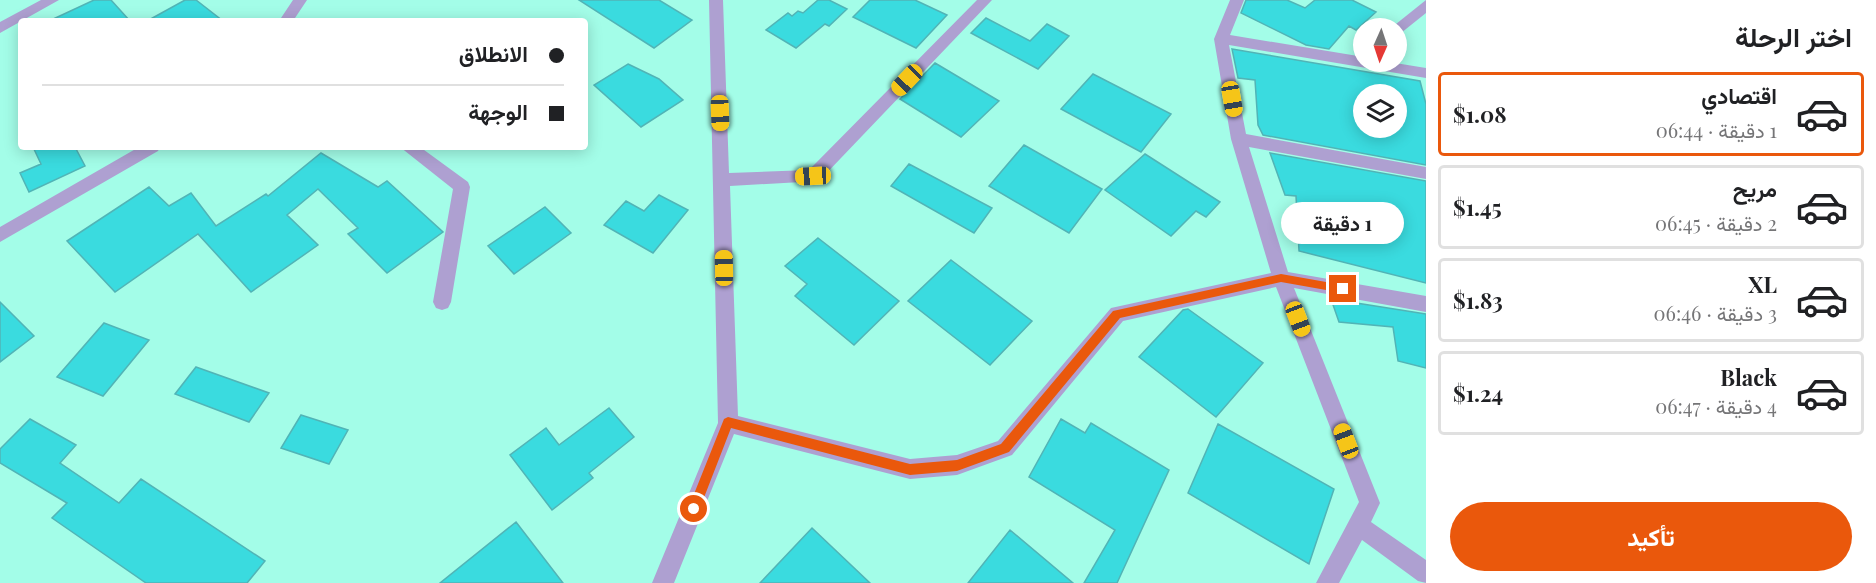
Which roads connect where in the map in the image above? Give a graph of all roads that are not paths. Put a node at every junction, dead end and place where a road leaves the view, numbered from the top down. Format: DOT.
graph roads {
  1 [pos="52,0"];
  2 [pos="300,0"];
  3 [pos="716,0"];
  4 [pos="985,0"];
  5 [pos="1237,0"];
  6 [pos="1426,5"];
  7 [pos="18,18"];
  8 [pos="19,18"];
  9 [pos="288,18"];
  10 [pos="1407,22"];
  11 [pos="0,28"];
  12 [pos="1221,39"];
  13 [pos="1353,60"];
  14 [pos="1407,70"];
  15 [pos="1426,73"];
  16 [pos="1239,139"];
  17 [pos="147,150"];
  18 [pos="412,150"];
  19 [pos="1426,173"];
  20 [pos="722,180"];
  21 [pos="0,235"];
  22 [pos="1281,278"];
  23 [pos="442,302"];
  24 [pos="1426,304"];
  25 [pos="728,423"];
  26 [pos="1358,525"];
  27 [pos="1426,573"];
  28 [pos="663,583"];
  29 [pos="1328,583"];
  1 -- 8 [label="street"];
  2 -- 9 [label="street"];
  3 -- 20 [label="street"];
  4 -- 20 [label="street"];
  5 -- 12 [label="street"];
  6 -- 10 [label="street"];
  7 -- 11 [label="street"];
  12 -- 13 [label="street"];
  12 -- 16 [label="street"];
  14 -- 15 [label="street"];
  16 -- 19 [label="street"];
  16 -- 22 [label="street"];
  17 -- 21 [label="street"];
  18 -- 23 [label="street"];
  20 -- 25 [label="street"];
  22 -- 24 [label="street"];
  22 -- 25 [label="street"];
  22 -- 26 [label="street"];
  25 -- 28 [label="street"];
  26 -- 27 [label="street"];
  26 -- 29 [label="street"];
}
